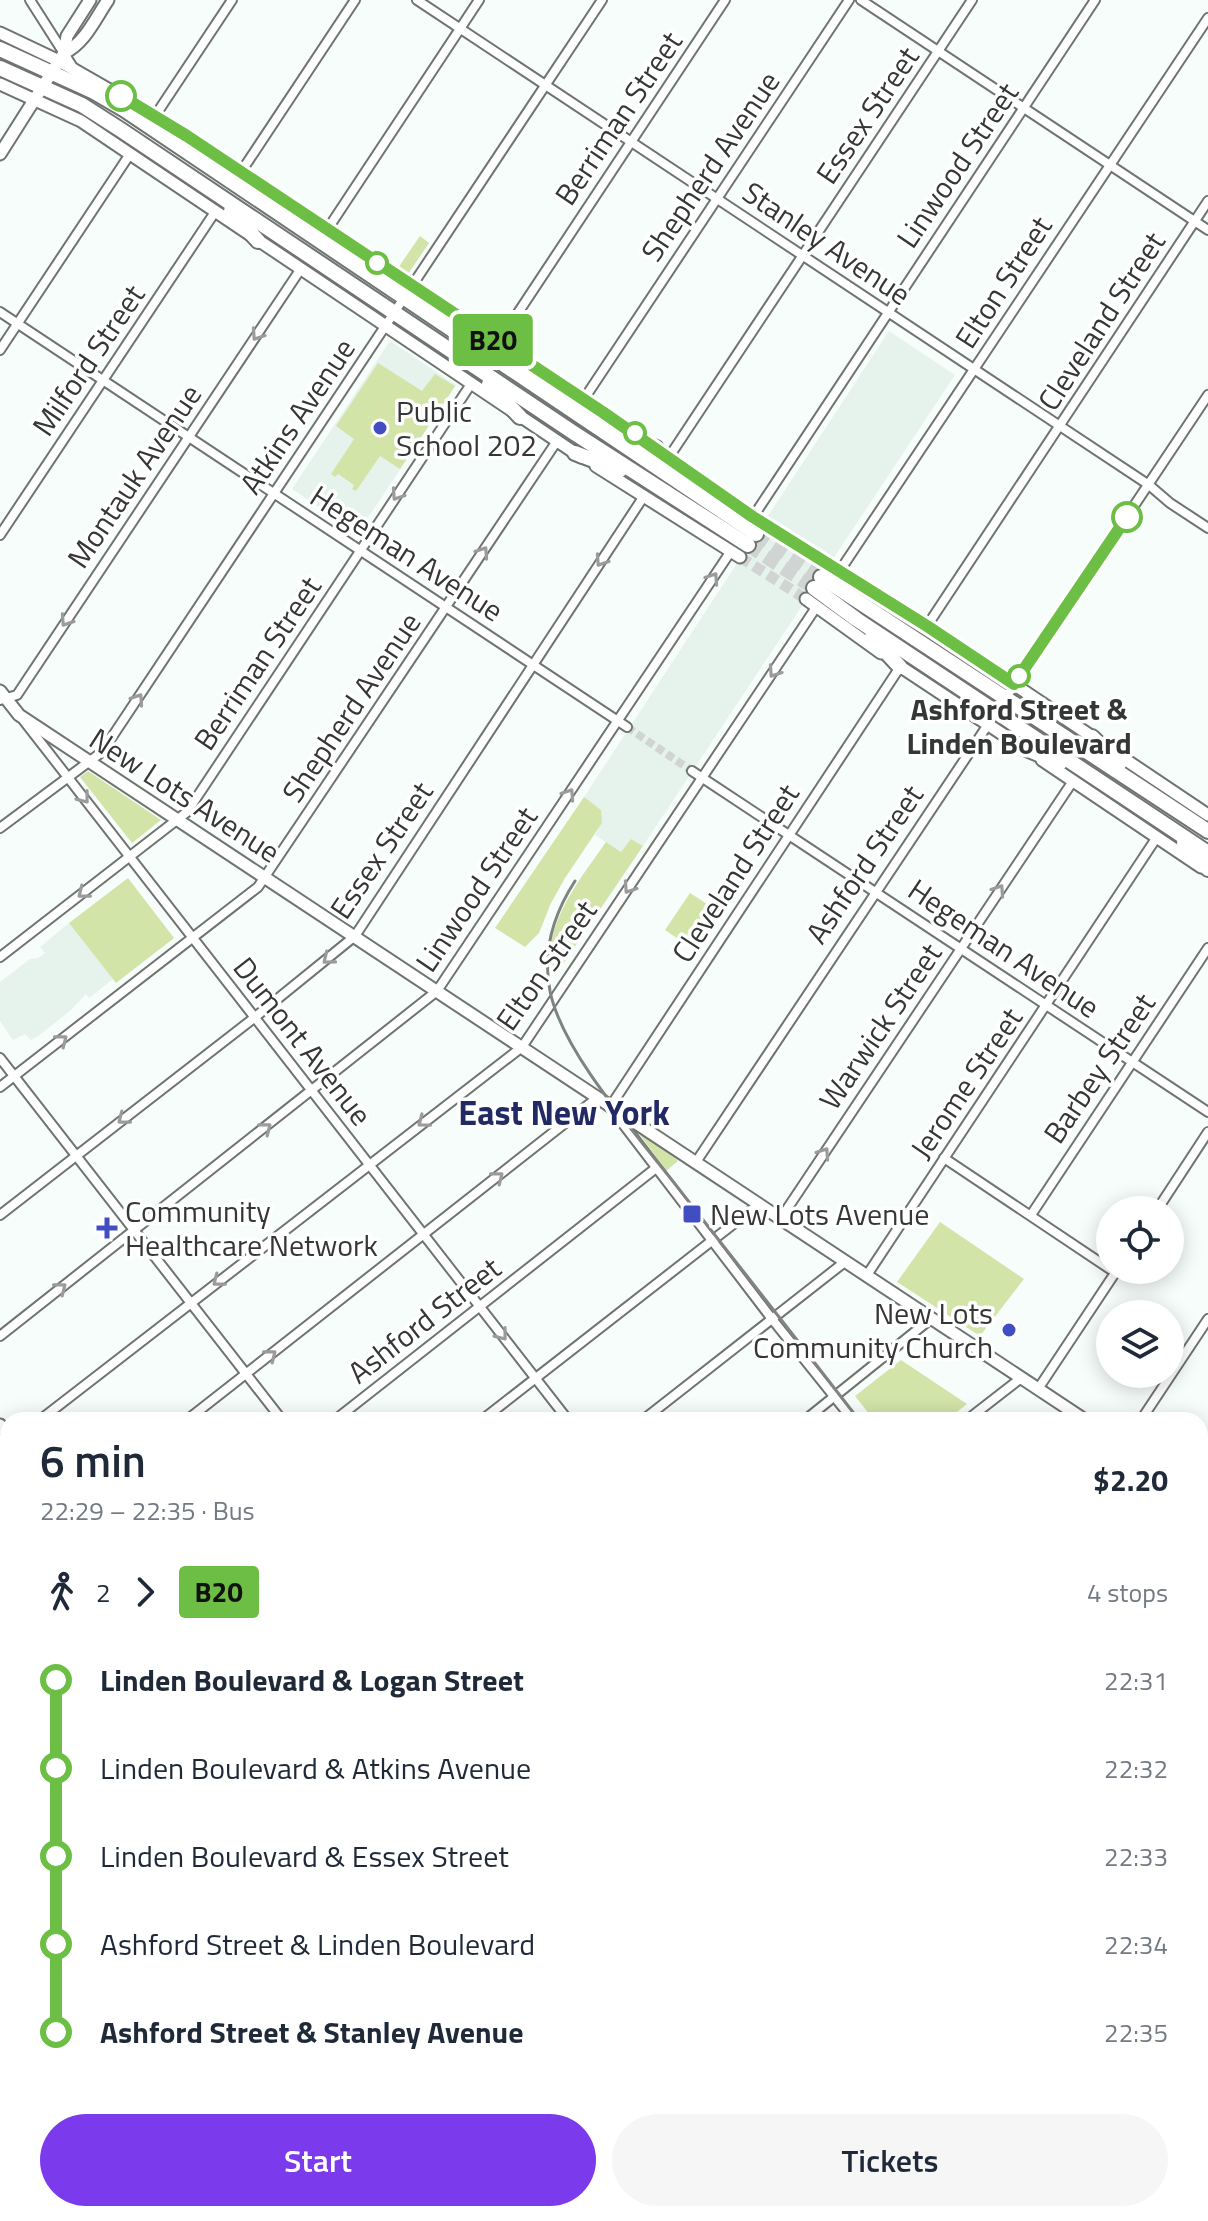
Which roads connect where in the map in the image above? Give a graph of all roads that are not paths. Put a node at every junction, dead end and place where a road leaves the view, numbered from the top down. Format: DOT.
graph roads {
  1 [pos="30,0"];
  2 [pos="90,0"];
  3 [pos="108,0"];
  4 [pos="232,0"];
  5 [pos="355,0"];
  6 [pos="417,0"];
  7 [pos="479,0"];
  8 [pos="602,0"];
  9 [pos="725,0"];
  10 [pos="849,0"];
  11 [pos="861,0"];
  12 [pos="972,0"];
  13 [pos="1095,0"];
  14 [pos="1208,18"];
  15 [pos="460,28"];
  16 [pos="0,33"];
  17 [pos="0,49"];
  18 [pos="938,51"];
  19 [pos="58,62"];
  20 [pos="0,68"];
  21 [pos="0,84"];
  22 [pos="546,85"];
  23 [pos="40,93"];
  24 [pos="1024,108"];
  25 [pos="155,116"];
  26 [pos="195,142"];
  27 [pos="631,142"];
  28 [pos="0,154"];
  29 [pos="130,154"];
  30 [pos="1109,164"];
  31 [pos="241,172"];
  32 [pos="240,189"];
  33 [pos="218,196"];
  34 [pos="717,199"];
  35 [pos="1208,201"];
  36 [pos="215,212"];
  37 [pos="1195,221"];
  38 [pos="327,230"];
  39 [pos="1208,230"];
  40 [pos="308,235"];
  41 [pos="258,241"];
  42 [pos="803,256"];
  43 [pos="372,259"];
  44 [pos="300,270"];
  45 [pos="408,292"];
  46 [pos="0,312"];
  47 [pos="888,312"];
  48 [pos="394,314"];
  49 [pos="18,324"];
  50 [pos="385,327"];
  51 [pos="498,343"];
  52 [pos="0,350"];
  53 [pos="473,366"];
  54 [pos="974,369"];
  55 [pos="103,380"];
  56 [pos="471,384"];
  57 [pos="546,392"];
  58 [pos="1208,395"];
  59 [pos="584,399"];
  60 [pos="520,417"];
  61 [pos="595,425"];
  62 [pos="1060,426"];
  63 [pos="189,437"];
  64 [pos="557,441"];
  65 [pos="656,448"];
  66 [pos="575,453"];
  67 [pos="669,457"];
  68 [pos="645,480"];
  69 [pos="1149,485"];
  70 [pos="275,494"];
  71 [pos="644,496"];
  72 [pos="1208,528"];
  73 [pos="0,535"];
  74 [pos="749,538"];
  75 [pos="360,551"];
  76 [pos="821,585"];
  77 [pos="446,608"];
  78 [pos="856,619"];
  79 [pos="927,626"];
  80 [pos="532,664"];
  81 [pos="900,667"];
  82 [pos="1010,690"];
  83 [pos="2,696"];
  84 [pos="19,715"];
  85 [pos="991,718"];
  86 [pos="618,721"];
  87 [pos="627,727"];
  88 [pos="1092,737"];
  89 [pos="1024,748"];
  90 [pos="91,761"];
  91 [pos="692,771"];
  92 [pos="1091,775"];
  93 [pos="67,776"];
  94 [pos="703,778"];
  95 [pos="1073,781"];
  96 [pos="1138,785"];
  97 [pos="1208,815"];
  98 [pos="178,819"];
  99 [pos="1170,827"];
  100 [pos="0,828"];
  101 [pos="1208,831"];
  102 [pos="789,835"];
  103 [pos="1157,837"];
  104 [pos="1208,853"];
  105 [pos="130,857"];
  106 [pos="1208,870"];
  107 [pos="266,877"];
  108 [pos="875,892"];
  109 [pos="355,936"];
  110 [pos="193,939"];
  111 [pos="961,948"];
  112 [pos="1208,948"];
  113 [pos="0,957"];
  114 [pos="437,991"];
  115 [pos="1046,1005"];
  116 [pos="254,1018"];
  117 [pos="522,1047"];
  118 [pos="0,1058"];
  119 [pos="1132,1062"];
  120 [pos="14,1076"];
  121 [pos="0,1087"];
  122 [pos="312,1092"];
  123 [pos="597,1098"];
  124 [pos="610,1107"];
  125 [pos="1208,1112"];
  126 [pos="1208,1132"];
  127 [pos="76,1156"];
  128 [pos="944,1158"];
  129 [pos="696,1162"];
  130 [pos="368,1164"];
  131 [pos="656,1168"];
  132 [pos="1166,1196"];
  133 [pos="759,1204"];
  134 [pos="0,1215"];
  135 [pos="1031,1215"];
  136 [pos="781,1218"];
  137 [pos="134,1231"];
  138 [pos="424,1235"];
  139 [pos="712,1240"];
  140 [pos="1096,1258"];
  141 [pos="846,1261"];
  142 [pos="867,1275"];
  143 [pos="1105,1284"];
  144 [pos="190,1303"];
  145 [pos="480,1307"];
  146 [pos="932,1318"];
  147 [pos="772,1319"];
  148 [pos="1208,1319"];
  149 [pos="0,1336"];
  150 [pos="246,1374"];
  151 [pos="536,1378"];
  152 [pos="1021,1378"];
  153 [pos="1038,1389"];
  154 [pos="834,1397"];
  155 [pos="50,1412"];
  156 [pos="197,1412"];
  157 [pos="276,1412"];
  158 [pos="345,1412"];
  159 [pos="492,1412"];
  160 [pos="562,1412"];
  161 [pos="653,1412"];
  162 [pos="815,1412"];
  163 [pos="846,1412"];
  164 [pos="977,1412"];
  165 [pos="1073,1412"];
  166 [pos="1146,1412"];
  1 -- 19 [label="street"];
  2 -- 19 [label="street"];
  3 -- 19 [label="street"];
  4 -- 25 [label="street"];
  5 -- 31 [label="street"];
  6 -- 15 [label="street, Stanley Avenue"];
  7 -- 15 [label="street"];
  8 -- 22 [label="street, Atkins Avenue"];
  9 -- 27 [label="street, Berriman Street"];
  10 -- 34 [label="street, Shepherd Avenue"];
  11 -- 18 [label="street"];
  12 -- 18 [label="street, Essex Street"];
  13 -- 24 [label="street, Linwood Street"];
  14 -- 30 [label="street, Elton Street"];
  15 -- 22 [label="street, Stanley Avenue"];
  15 -- 38 [label="street"];
  16 -- 19 [label="street"];
  17 -- 19 [label="highway"];
  18 -- 24 [label="street"];
  18 -- 42 [label="street, Essex Street"];
  19 -- 23 [label="street"];
  19 -- 25 [label="street"];
  19 -- 32 [label="highway"];
  20 -- 23 [label="highway"];
  21 -- 23 [label="street"];
  22 -- 27 [label="street, Stanley Avenue"];
  22 -- 45 [label="street, Atkins Avenue"];
  23 -- 28 [label="street"];
  23 -- 29 [label="street"];
  23 -- 33 [label="highway"];
  24 -- 30 [label="street"];
  24 -- 47 [label="street, Linwood Street"];
  25 -- 26 [label="street"];
  26 -- 31 [label="street"];
  26 -- 32 [label="highway"];
  27 -- 34 [label="street, Stanley Avenue"];
  27 -- 51 [label="street, Berriman Street"];
  29 -- 36 [label="street"];
  29 -- 49 [label="street"];
  30 -- 37 [label="street"];
  30 -- 54 [label="street, Elton Street"];
  31 -- 38 [label="street"];
  32 -- 40 [label="highway"];
  33 -- 41 [label="highway"];
  33 -- 48 [label="highway"];
  34 -- 42 [label="street, Stanley Avenue"];
  34 -- 59 [label="street, Shepherd Avenue"];
  35 -- 37 [label="street, Cleveland Street"];
  36 -- 41 [label="street"];
  36 -- 55 [label="street, Milford Street"];
  37 -- 39 [label="street"];
  37 -- 62 [label="street, Cleveland Street"];
  38 -- 43 [label="street"];
  40 -- 43 [label="highway"];
  40 -- 45 [label="highway"];
  41 -- 44 [label="street"];
  42 -- 47 [label="street, Stanley Avenue"];
  42 -- 67 [label="street, Essex Street"];
  43 -- 45 [label="street"];
  44 -- 50 [label="street"];
  44 -- 63 [label="street, Montauk Avenue, one-way"];
  45 -- 48 [label="street, Atkins Avenue"];
  45 -- 51 [label="street"];
  45 -- 57 [label="highway"];
  46 -- 49 [label="street, Hegeman Avenue"];
  47 -- 54 [label="street, Stanley Avenue"];
  47 -- 74 [label="street, Linwood Street"];
  48 -- 50 [label="street, Atkins Avenue"];
  48 -- 53 [label="highway"];
  49 -- 52 [label="street"];
  49 -- 55 [label="street, Hegeman Avenue"];
  50 -- 56 [label="street"];
  50 -- 70 [label="street, Atkins Avenue"];
  51 -- 57 [label="highway"];
  51 -- 59 [label="street"];
  53 -- 60 [label="highway"];
  53 -- 68 [label="highway"];
  54 -- 62 [label="street, Stanley Avenue"];
  54 -- 76 [label="street, Elton Street"];
  55 -- 63 [label="street, Hegeman Avenue"];
  55 -- 73 [label="street, Milford Street"];
  56 -- 60 [label="street"];
  56 -- 75 [label="street, Berriman Street, one-way"];
  57 -- 61 [label="highway"];
  58 -- 69 [label="street, Ashford Street"];
  59 -- 65 [label="street"];
  60 -- 64 [label="street"];
  61 -- 65 [label="highway"];
  61 -- 74 [label="highway"];
  62 -- 69 [label="street, Stanley Avenue"];
  62 -- 79 [label="street, Cleveland Street"];
  63 -- 70 [label="street, Hegeman Avenue"];
  63 -- 83 [label="street, Montauk Avenue, one-way"];
  64 -- 66 [label="street"];
  77 -- 64 [label="street, Shepherd Avenue, one-way"];
  65 -- 67 [label="street"];
  66 -- 68 [label="highway"];
  66 -- 71 [label="street"];
  67 -- 74 [label="street"];
  68 -- 74 [label="highway"];
  69 -- 72 [label="street, Stanley Avenue"];
  69 -- 82 [label="street, Ashford Street"];
  70 -- 75 [label="street, Hegeman Avenue"];
  90 -- 70 [label="street, Atkins Avenue, one-way"];
  71 -- 74 [label="street"];
  71 -- 80 [label="street, Essex Street, one-way"];
  86 -- 74 [label="street, Linwood Street, one-way"];
  75 -- 77 [label="street, Hegeman Avenue"];
  75 -- 98 [label="street, Berriman Street"];
  76 -- 78 [label="highway"];
  76 -- 79 [label="street"];
  76 -- 81 [label="street"];
  76 -- 82 [label="highway"];
  76 -- 94 [label="street, Elton Street, one-way"];
  77 -- 80 [label="street, Hegeman Avenue"];
  77 -- 107 [label="street, Shepherd Avenue"];
  78 -- 81 [label="highway"];
  78 -- 85 [label="highway"];
  79 -- 82 [label="street"];
  80 -- 86 [label="street, Hegeman Avenue"];
  80 -- 109 [label="street, Essex Street"];
  81 -- 85 [label="street"];
  81 -- 102 [label="street, Cleveland Street"];
  82 -- 85 [label="street, Ashford Street"];
  82 -- 88 [label="street"];
  82 -- 96 [label="highway"];
  83 -- 84 [label="street, Dumont Avenue"];
  84 -- 90 [label="street, New Lots Avenue"];
  84 -- 93 [label="street, Dumont Avenue"];
  85 -- 89 [label="street"];
  85 -- 92 [label="highway"];
  85 -- 108 [label="street, Ashford Street"];
  86 -- 87 [label="street, Hegeman Avenue"];
  114 -- 86 [label="street, Linwood Street, one-way"];
  88 -- 96 [label="highway"];
  88 -- 97 [label="street"];
  89 -- 92 [label="highway"];
  89 -- 95 [label="street"];
  90 -- 93 [label="street, Atkins Avenue"];
  90 -- 98 [label="street, New Lots Avenue"];
  91 -- 94 [label="street, Hegeman Avenue"];
  92 -- 99 [label="highway"];
  93 -- 100 [label="street, Atkins Avenue"];
  93 -- 105 [label="street, Dumont Avenue, one-way"];
  94 -- 102 [label="street, Hegeman Avenue"];
  94 -- 117 [label="street, Elton Street, one-way"];
  95 -- 103 [label="street"];
  111 -- 95 [label="street, Warwick Street, one-way"];
  96 -- 101 [label="highway"];
  98 -- 105 [label="street, Berriman Street"];
  98 -- 107 [label="street, New Lots Avenue"];
  99 -- 104 [label="highway"];
  99 -- 106 [label="highway"];
  102 -- 108 [label="street, Hegeman Avenue"];
  102 -- 124 [label="street, Cleveland Street"];
  103 -- 106 [label="street"];
  103 -- 115 [label="street, Jerome Street"];
  105 -- 110 [label="street, Dumont Avenue"];
  105 -- 113 [label="street, Berriman Street, one-way"];
  107 -- 109 [label="street, New Lots Avenue"];
  107 -- 110 [label="street, Shepherd Avenue"];
  108 -- 111 [label="street, Hegeman Avenue"];
  108 -- 129 [label="street, Ashford Street"];
  109 -- 114 [label="street, New Lots Avenue"];
  109 -- 116 [label="street, Essex Street, one-way"];
  110 -- 116 [label="street, Dumont Avenue"];
  120 -- 110 [label="street, Shepherd Avenue, one-way"];
  111 -- 115 [label="street, Hegeman Avenue"];
  136 -- 111 [label="street, Warwick Street, one-way"];
  112 -- 119 [label="street, Barbey Street"];
  114 -- 117 [label="street, New Lots Avenue"];
  114 -- 122 [label="street, Linwood Street"];
  115 -- 119 [label="street, Hegeman Avenue"];
  115 -- 128 [label="street, Jerome Street"];
  116 -- 122 [label="street, Dumont Avenue"];
  116 -- 127 [label="street, Essex Street, one-way"];
  117 -- 123 [label="street, New Lots Avenue"];
  117 -- 130 [label="street, Elton Street, one-way"];
  118 -- 120 [label="street"];
  119 -- 125 [label="street, Hegeman Avenue"];
  119 -- 135 [label="street, Barbey Street"];
  120 -- 121 [label="street, Shepherd Avenue"];
  120 -- 127 [label="street"];
  122 -- 130 [label="street, Dumont Avenue"];
  137 -- 122 [label="street, Linwood Street, one-way"];
  123 -- 124 [label="street, New Lots Avenue"];
  138 -- 123 [label="street, one-way"];
  124 -- 129 [label="street, New Lots Avenue"];
  124 -- 131 [label="street"];
  126 -- 132 [label="street"];
  127 -- 134 [label="street, Essex Street"];
  127 -- 137 [label="street"];
  128 -- 135 [label="street"];
  128 -- 142 [label="street, Jerome Street"];
  129 -- 133 [label="street, New Lots Avenue"];
  130 -- 138 [label="street, Dumont Avenue"];
  130 -- 144 [label="street, Elton Street, one-way"];
  131 -- 139 [label="street"];
  131 -- 145 [label="street, Ashford Street"];
  133 -- 136 [label="street, New Lots Avenue"];
  133 -- 139 [label="street"];
  135 -- 140 [label="street"];
  136 -- 141 [label="street, New Lots Avenue"];
  137 -- 144 [label="street"];
  149 -- 137 [label="street, Linwood Street, one-way"];
  138 -- 145 [label="street, Dumont Avenue"];
  150 -- 138 [label="street, one-way"];
  139 -- 147 [label="street"];
  139 -- 151 [label="street"];
  141 -- 142 [label="street, New Lots Avenue"];
  141 -- 147 [label="street"];
  142 -- 146 [label="street, New Lots Avenue"];
  143 -- 153 [label="street"];
  144 -- 150 [label="street"];
  144 -- 155 [label="street, Elton Street"];
  145 -- 151 [label="street, Dumont Avenue, one-way"];
  145 -- 158 [label="street, Ashford Street"];
  146 -- 152 [label="street, New Lots Avenue"];
  146 -- 154 [label="street"];
  147 -- 154 [label="street"];
  147 -- 161 [label="street"];
  148 -- 166 [label="street"];
  150 -- 156 [label="street"];
  150 -- 157 [label="street"];
  151 -- 159 [label="street"];
  151 -- 160 [label="street, Dumont Avenue"];
  152 -- 153 [label="street, New Lots Avenue"];
  152 -- 164 [label="street"];
  153 -- 165 [label="street, New Lots Avenue"];
  154 -- 162 [label="street"];
  154 -- 163 [label="street"];
}
